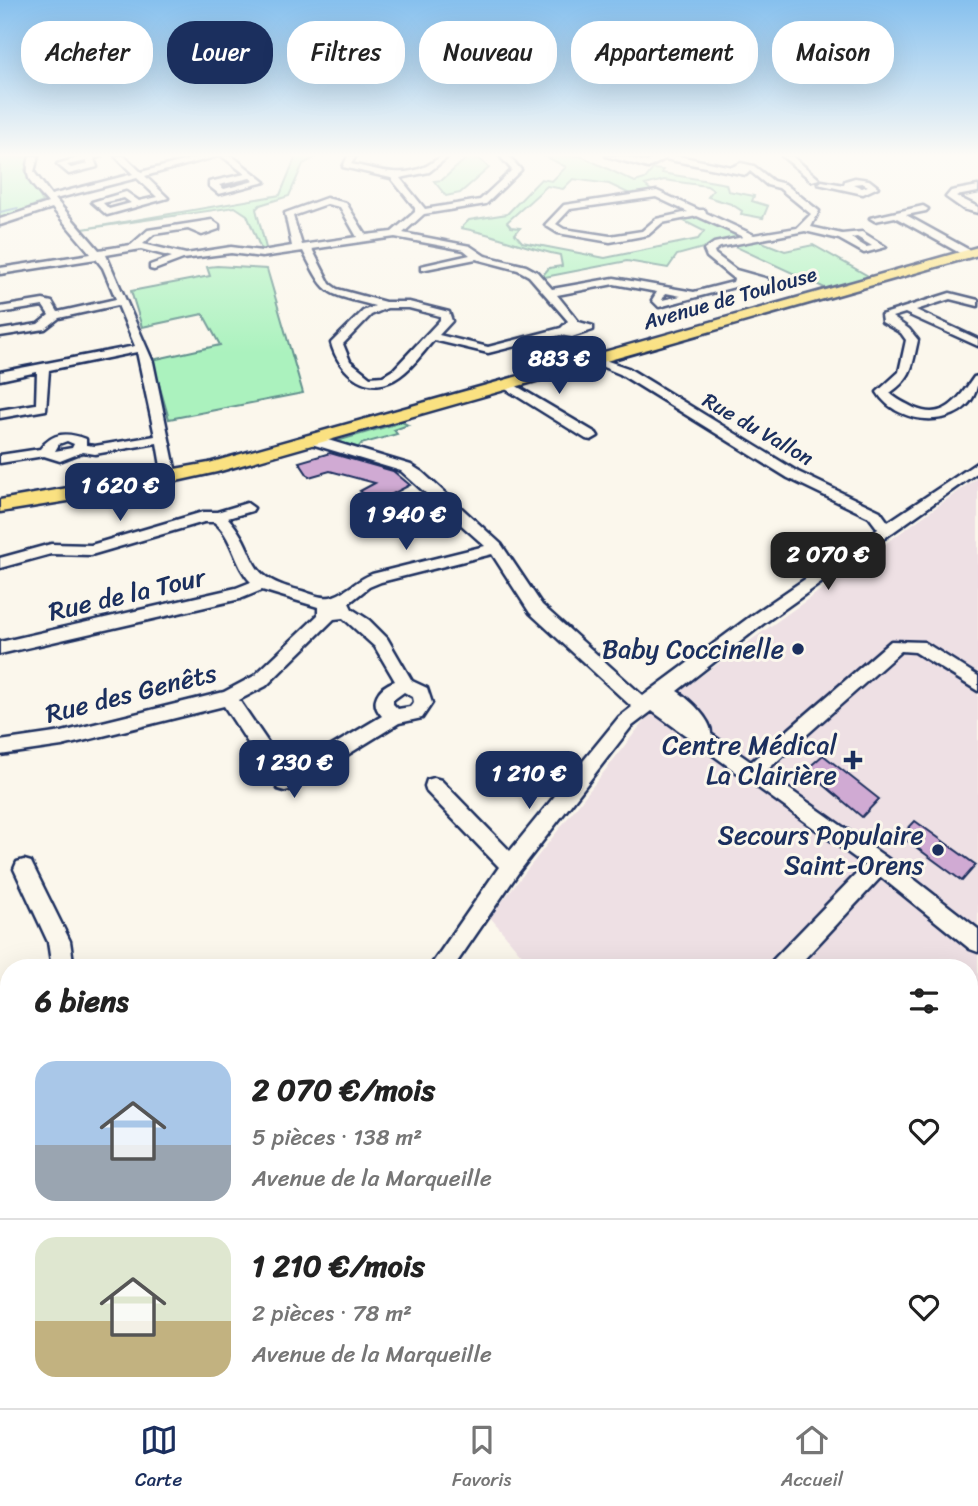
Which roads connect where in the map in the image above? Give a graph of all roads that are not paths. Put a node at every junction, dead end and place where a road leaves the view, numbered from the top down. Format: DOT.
graph roads {
  1 [pos="71,222"];
  2 [pos="292,222"];
  3 [pos="353,222"];
  4 [pos="410,222"];
  5 [pos="553,222"];
  6 [pos="658,222"];
  7 [pos="721,222"];
  8 [pos="808,222"];
  9 [pos="912,222"];
  10 [pos="192,226"];
  11 [pos="806,227"];
  12 [pos="395,234"];
  13 [pos="842,237"];
  14 [pos="363,239"];
  15 [pos="754,239"];
  16 [pos="135,246"];
  17 [pos="302,248"];
  18 [pos="973,253"];
  19 [pos="100,254"];
  20 [pos="182,256"];
  21 [pos="478,256"];
  22 [pos="0,258"];
  23 [pos="154,267"];
  24 [pos="425,268"];
  25 [pos="1,271"];
  26 [pos="550,293"];
  27 [pos="122,301"];
  28 [pos="978,303"];
  29 [pos="385,305"];
  30 [pos="906,309"];
  31 [pos="0,310"];
  32 [pos="55,316"];
  33 [pos="0,333"];
  34 [pos="431,336"];
  35 [pos="978,343"];
  36 [pos="142,348"];
  37 [pos="488,350"];
  38 [pos="626,351"];
  39 [pos="467,356"];
  40 [pos="595,360"];
  41 [pos="43,369"];
  42 [pos="624,371"];
  43 [pos="0,376"];
  44 [pos="978,380"];
  45 [pos="508,385"];
  46 [pos="0,414"];
  47 [pos="591,436"];
  48 [pos="164,438"];
  49 [pos="313,440"];
  50 [pos="0,459"];
  51 [pos="978,466"];
  52 [pos="170,478"];
  53 [pos="0,506"];
  54 [pos="247,508"];
  55 [pos="875,514"];
  56 [pos="217,517"];
  57 [pos="902,519"];
  58 [pos="888,529"];
  59 [pos="496,548"];
  60 [pos="0,563"];
  61 [pos="263,583"];
  62 [pos="335,608"];
  63 [pos="0,648"];
  64 [pos="681,678"];
  65 [pos="978,684"];
  66 [pos="405,685"];
  67 [pos="229,698"];
  68 [pos="652,699"];
  69 [pos="395,716"];
  70 [pos="711,741"];
  71 [pos="0,748"];
  72 [pos="751,773"];
  73 [pos="434,786"];
  74 [pos="880,864"];
  75 [pos="511,866"];
  76 [pos="24,869"];
  77 [pos="978,942"];
  78 [pos="62,959"];
  79 [pos="446,959"];
  80 [pos="789,959"];
  1 -- 19 [label="street"];
  2 -- 17 [label="street"];
  3 -- 14 [label="street"];
  4 -- 12 [label="street"];
  5 -- 6 [label="street"];
  7 -- 15 [label="street"];
  8 -- 11 [label="street"];
  9 -- 18 [label="street"];
  10 -- 16 [label="street"];
  11 -- 13 [label="street"];
  11 -- 15 [label="street"];
  12 -- 14 [label="street"];
  12 -- 21 [label="street"];
  14 -- 17 [label="street"];
  15 -- 26 [label="street"];
  16 -- 19 [label="street"];
  16 -- 20 [label="street"];
  17 -- 20 [label="street"];
  17 -- 29 [label="street"];
  18 -- 38 [label="main road, Avenue de Toulouse"];
  19 -- 25 [label="street"];
  19 -- 27 [label="street"];
  20 -- 23 [label="street"];
  21 -- 24 [label="street"];
  21 -- 26 [label="street"];
  22 -- 25 [label="street"];
  26 -- 37 [label="street"];
  27 -- 32 [label="street"];
  27 -- 36 [label="street"];
  28 -- 30 [label="street"];
  29 -- 34 [label="street"];
  29 -- 34 [label="street"];
  30 -- 35 [label="street"];
  30 -- 44 [label="street"];
  31 -- 32 [label="street"];
  32 -- 33 [label="street"];
  34 -- 37 [label="street"];
  36 -- 41 [label="street"];
  36 -- 48 [label="street"];
  37 -- 39 [label="street"];
  38 -- 40 [label="main road, Avenue de Toulouse"];
  38 -- 42 [label="street"];
  40 -- 42 [label="street, Rue du Vallon"];
  40 -- 45 [label="main road, Avenue de Toulouse"];
  41 -- 43 [label="street"];
  41 -- 46 [label="street"];
  42 -- 55 [label="street, Rue du Vallon"];
  45 -- 47 [label="street"];
  45 -- 49 [label="main road, Avenue de Toulouse"];
  48 -- 50 [label="street"];
  48 -- 52 [label="street"];
  49 -- 52 [label="main road, Avenue de Toulouse"];
  49 -- 59 [label="street"];
  51 -- 57 [label="street"];
  52 -- 53 [label="main road, Avenue de Toulouse"];
  54 -- 56 [label="street"];
  55 -- 57 [label="street, Rue du Vallon"];
  55 -- 58 [label="street, Rue du Vallon"];
  56 -- 60 [label="street"];
  56 -- 61 [label="street"];
  57 -- 58 [label="street"];
  58 -- 64 [label="street"];
  59 -- 62 [label="street, Rue des Genêts"];
  59 -- 68 [label="street"];
  61 -- 62 [label="street"];
  61 -- 63 [label="street, Rue de la Tour"];
  62 -- 66 [label="street"];
  62 -- 67 [label="street, Rue des Genêts"];
  64 -- 68 [label="street"];
  64 -- 70 [label="street"];
  65 -- 72 [label="street"];
  66 -- 69 [label="street"];
  66 -- 69 [label="street"];
  67 -- 69 [label="street"];
  67 -- 71 [label="street, Rue des Genêts"];
  68 -- 70 [label="street"];
  68 -- 75 [label="street"];
  70 -- 72 [label="street"];
  72 -- 74 [label="street"];
  73 -- 75 [label="street"];
  74 -- 77 [label="street"];
  74 -- 80 [label="street"];
  75 -- 79 [label="street"];
  76 -- 78 [label="street"];
}
